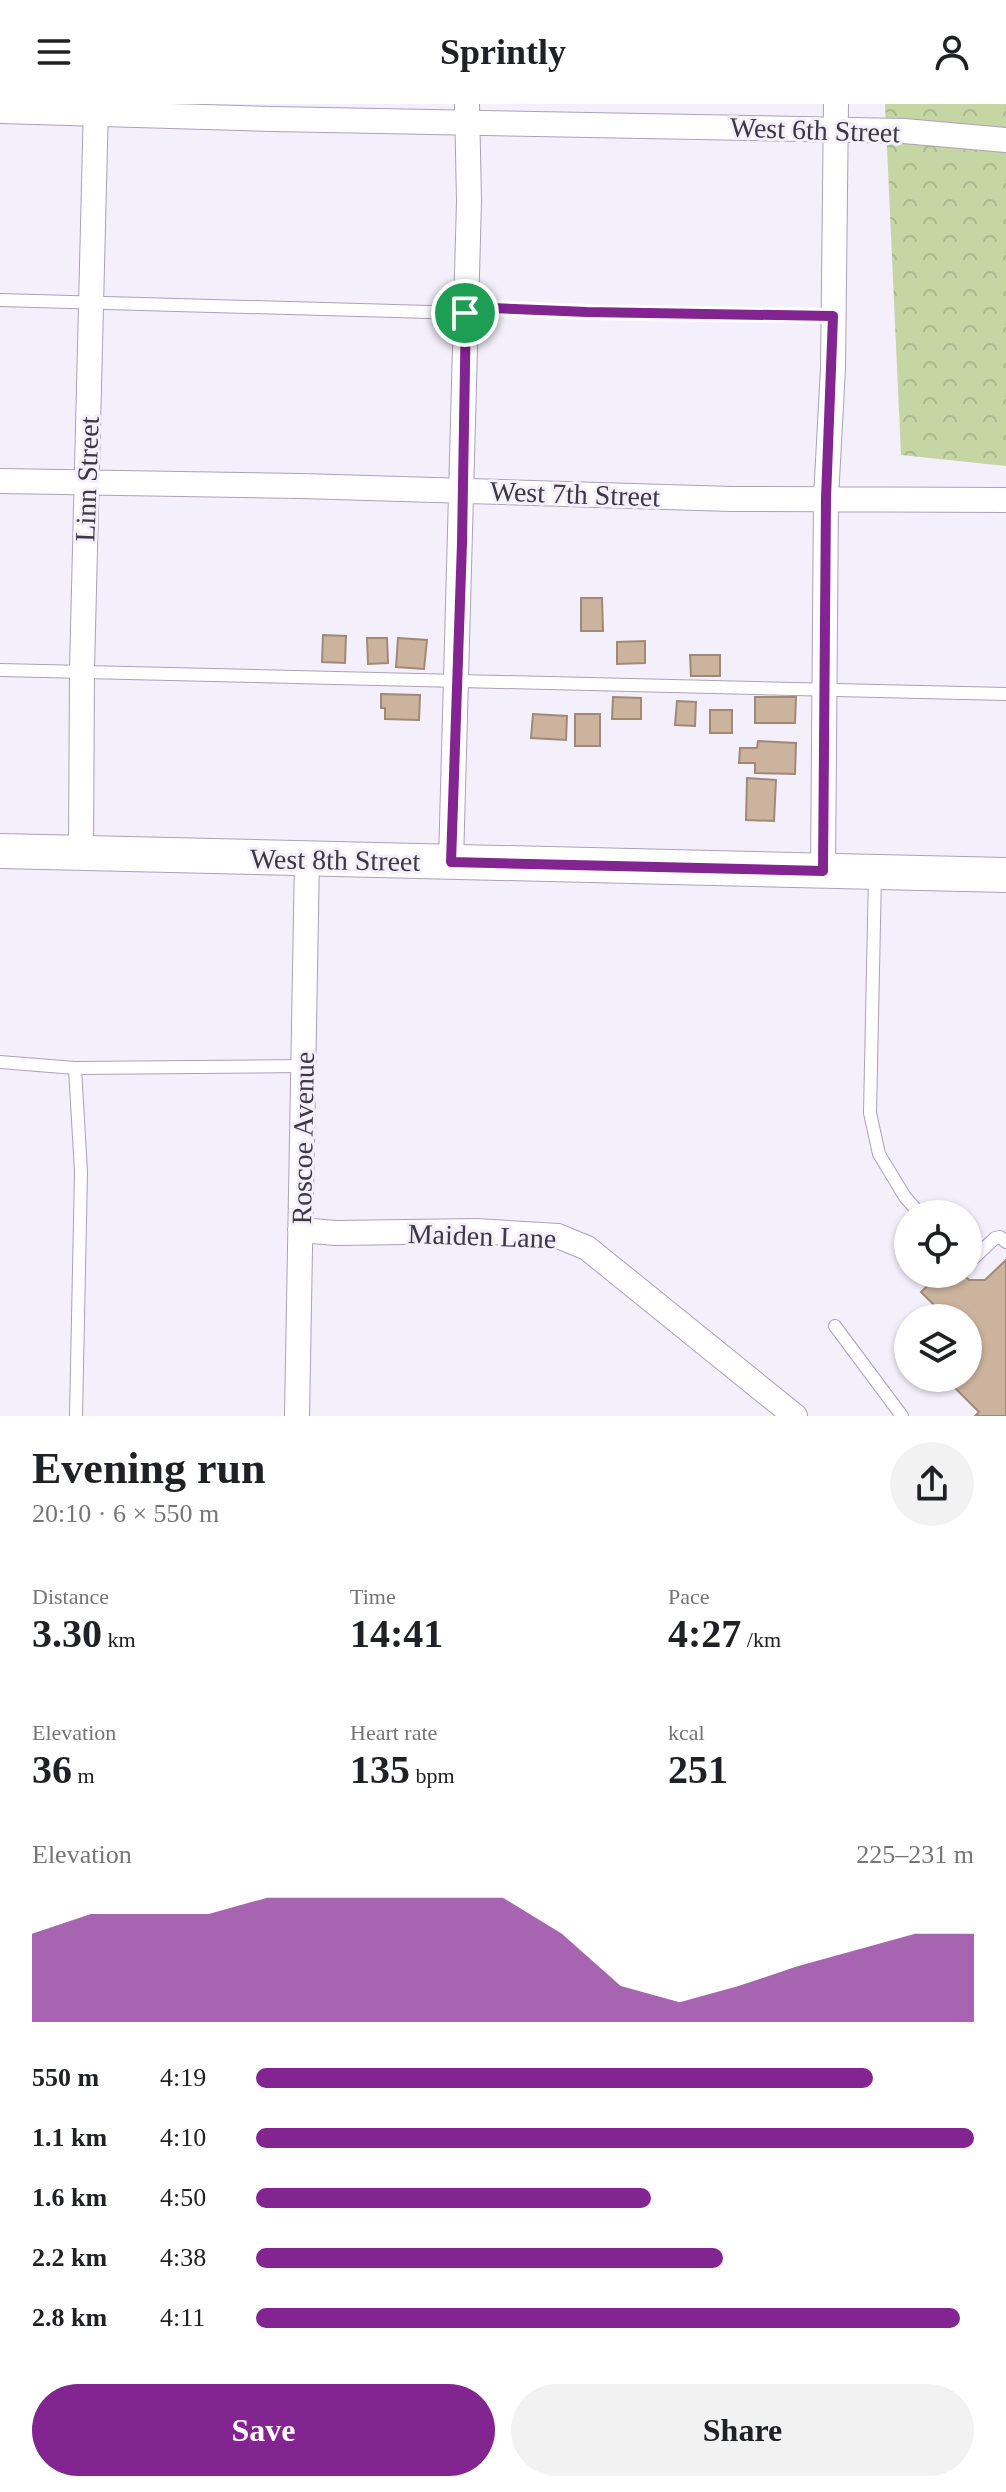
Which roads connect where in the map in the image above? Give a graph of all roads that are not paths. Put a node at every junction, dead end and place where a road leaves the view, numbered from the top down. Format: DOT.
graph roads {
  1 [pos="836,104"];
  2 [pos="96,108"];
  3 [pos="0,111"];
  4 [pos="467,113"];
  5 [pos="836,130"];
  6 [pos="1006,140"];
  7 [pos="0,300"];
  8 [pos="93,301"];
  9 [pos="466,310"];
  10 [pos="833,316"];
  11 [pos="0,481"];
  12 [pos="87,483"];
  13 [pos="461,492"];
  14 [pos="826,498"];
  15 [pos="1006,500"];
  16 [pos="0,670"];
  17 [pos="82,670"];
  18 [pos="456,681"];
  19 [pos="825,689"];
  20 [pos="1006,694"];
  21 [pos="0,851"];
  22 [pos="81,853"];
  23 [pos="307,859"];
  24 [pos="451,862"];
  25 [pos="823,871"];
  26 [pos="875,872"];
  27 [pos="1006,875"];
  28 [pos="0,1062"];
  29 [pos="305,1066"];
  30 [pos="75,1068"];
  31 [pos="908,1200"];
  32 [pos="300,1230"];
  33 [pos="1006,1242"];
  34 [pos="982,1250"];
  35 [pos="835,1326"];
  36 [pos="76,1416"];
  37 [pos="297,1416"];
  38 [pos="795,1416"];
  39 [pos="902,1416"];
  1 -- 5 [label="street"];
  2 -- 3 [label="street, West 6th Street"];
  2 -- 4 [label="street, West 6th Street"];
  2 -- 8 [label="street, Linn Street"];
  4 -- 5 [label="street, West 6th Street"];
  4 -- 9 [label="street"];
  5 -- 6 [label="street, West 6th Street"];
  5 -- 10 [label="street"];
  7 -- 8 [label="lane"];
  8 -- 9 [label="lane"];
  8 -- 12 [label="street, Linn Street"];
  9 -- 10 [label="lane"];
  9 -- 13 [label="street"];
  10 -- 14 [label="street"];
  11 -- 12 [label="street, West 7th Street"];
  12 -- 13 [label="street, West 7th Street"];
  12 -- 17 [label="street, Linn Street"];
  13 -- 14 [label="street, West 7th Street"];
  13 -- 18 [label="street"];
  14 -- 15 [label="street, West 7th Street"];
  14 -- 19 [label="street"];
  16 -- 17 [label="lane"];
  17 -- 18 [label="lane"];
  17 -- 22 [label="street, Linn Street"];
  18 -- 19 [label="lane"];
  18 -- 24 [label="street"];
  19 -- 20 [label="lane"];
  19 -- 25 [label="street"];
  21 -- 22 [label="main road, West 8th Street"];
  22 -- 23 [label="main road, West 8th Street"];
  23 -- 24 [label="main road, West 8th Street"];
  23 -- 29 [label="street, Roscoe Avenue"];
  24 -- 25 [label="main road, West 8th Street"];
  25 -- 26 [label="main road, West 8th Street"];
  26 -- 27 [label="main road, West 8th Street"];
  26 -- 31 [label="lane"];
  28 -- 30 [label="lane"];
  29 -- 30 [label="lane"];
  29 -- 32 [label="street, Roscoe Avenue"];
  30 -- 36 [label="lane"];
  32 -- 37 [label="street, Roscoe Avenue"];
  32 -- 38 [label="street, Maiden Lane"];
  33 -- 34 [label="lane"];
  35 -- 39 [label="lane"];
}
